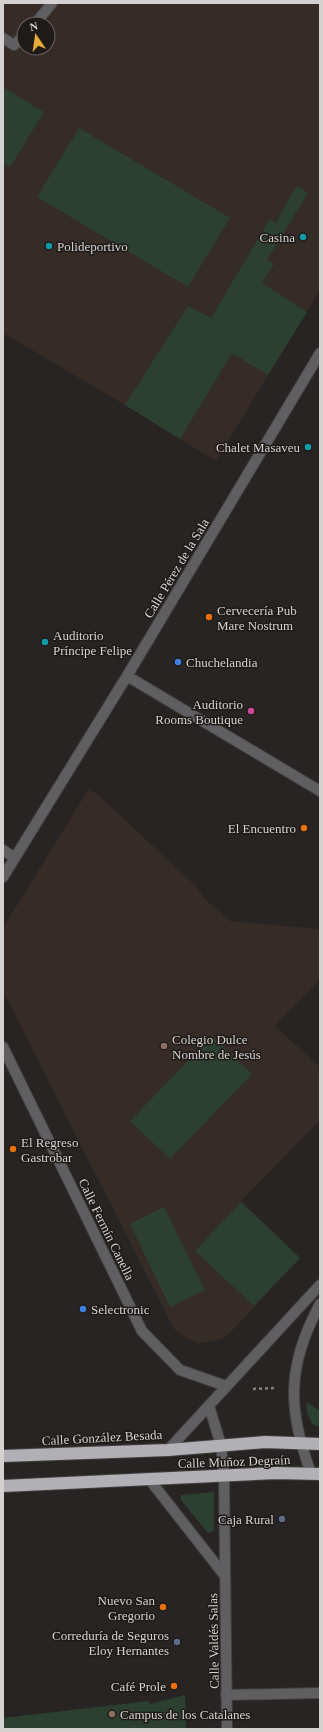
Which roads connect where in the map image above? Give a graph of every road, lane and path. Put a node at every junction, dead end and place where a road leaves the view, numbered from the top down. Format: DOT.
graph roads {
  1 [pos="52,3"];
  2 [pos="41,16"];
  3 [pos="3,38"];
  4 [pos="16,43"];
  5 [pos="320,353"];
  6 [pos="127,676"];
  7 [pos="320,791"];
  8 [pos="3,850"];
  9 [pos="15,858"];
  10 [pos="3,877"];
  11 [pos="3,1047"];
  12 [pos="320,1285"];
  13 [pos="320,1304"];
  14 [pos="226,1386"];
  15 [pos="294,1389"];
  16 [pos="209,1406"];
  17 [pos="300,1443"];
  18 [pos="320,1444"];
  19 [pos="221,1445"];
  20 [pos="168,1450"];
  21 [pos="3,1456"];
  22 [pos="315,1473"];
  23 [pos="224,1476"];
  24 [pos="149,1479"];
  25 [pos="3,1486"];
  26 [pos="225,1576"];
  27 [pos="320,1693"];
  28 [pos="226,1695"];
  29 [pos="227,1729"];
  1 -- 2 [label="street"];
  3 -- 4 [label="street"];
  5 -- 6 [label="street, Calle Pérez de la Sala"];
  6 -- 7 [label="street"];
  6 -- 9 [label="street, Calle Pérez de la Sala"];
  8 -- 9 [label="street"];
  9 -- 10 [label="street, Calle Pérez de la Sala"];
  11 -- 14 [label="street, Calle Fermín Canella"];
  12 -- 14 [label="street, Calle González Besada"];
  13 -- 15 [label="street"];
  14 -- 15 [label="path"];
  14 -- 16 [label="street, Calle González Besada"];
  15 -- 17 [label="street"];
  16 -- 19 [label="street"];
  16 -- 20 [label="street, Calle González Besada"];
  17 -- 18 [label="highway, Calle Muñoz Degraín"];
  17 -- 19 [label="highway, Calle Muñoz Degraín"];
  17 -- 22 [label="street"];
  19 -- 20 [label="highway, Calle Muñoz Degraín"];
  19 -- 23 [label="street"];
  20 -- 21 [label="highway, Calle González Besada"];
  22 -- 23 [label="highway, Calle Muñoz Degraín"];
  23 -- 24 [label="highway, Calle Muñoz Degraín"];
  23 -- 26 [label="street, Calle Valdés Salas"];
  24 -- 25 [label="highway"];
  24 -- 26 [label="street, Calle Valdés Salas"];
  26 -- 28 [label="street, Calle Valdés Salas"];
  27 -- 28 [label="street"];
  28 -- 29 [label="street, Calle Valdés Salas"];
}
